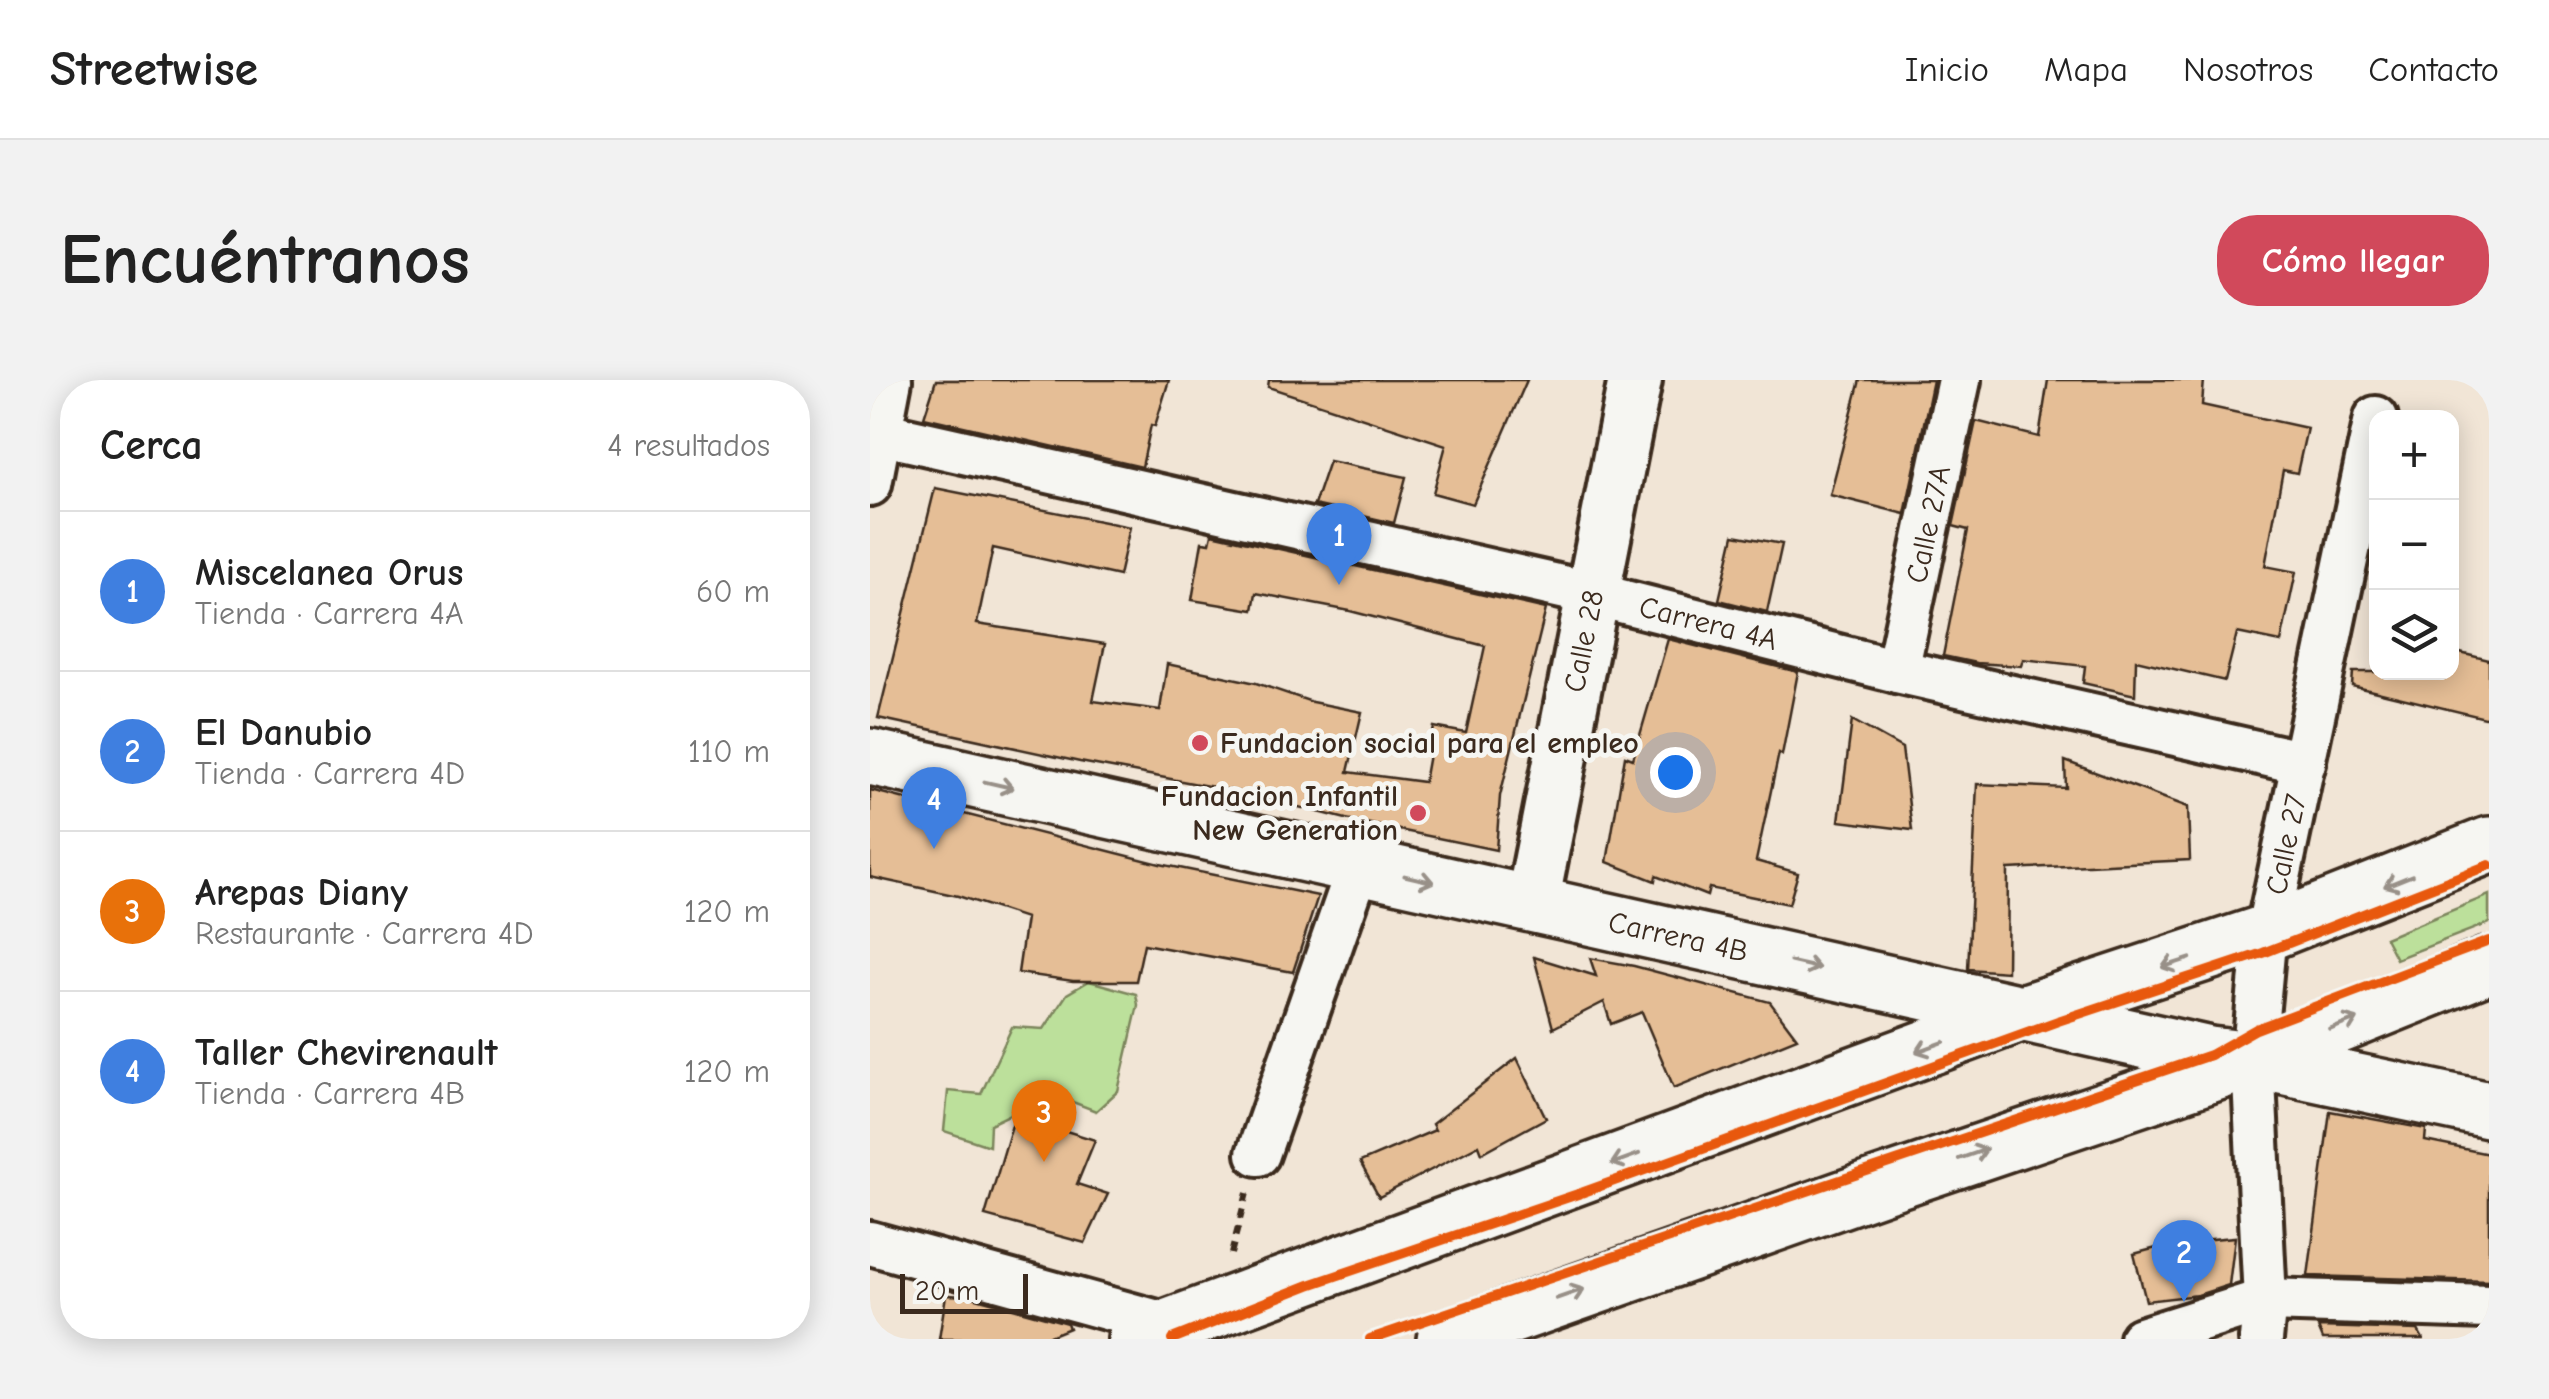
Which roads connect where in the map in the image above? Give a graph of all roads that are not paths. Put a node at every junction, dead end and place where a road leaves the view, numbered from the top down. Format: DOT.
graph roads {
  1 [pos="890,380"];
  2 [pos="1635,380"];
  3 [pos="1958,380"];
  4 [pos="2384,380"];
  5 [pos="2378,410"];
  6 [pos="880,433"];
  7 [pos="2369,456"];
  8 [pos="870,484"];
  9 [pos="1593,594"];
  10 [pos="1897,671"];
  11 [pos="870,757"];
  12 [pos="2304,764"];
  13 [pos="2489,846"];
  14 [pos="1359,865"];
  15 [pos="1532,904"];
  16 [pos="2268,932"];
  17 [pos="2489,965"];
  18 [pos="2022,1013"];
  19 [pos="2253,1060"];
  20 [pos="2489,1110"];
  21 [pos="1258,1154"];
  22 [pos="870,1243"];
  23 [pos="2489,1308"];
  24 [pos="2263,1320"];
  25 [pos="1174,1325"];
  26 [pos="1466,1335"];
  27 [pos="2141,1339"];
  1 -- 6 [label="street"];
  2 -- 9 [label="street, Calle 28"];
  3 -- 10 [label="street, Calle 27A"];
  4 -- 5 [label="street, Calle 27"];
  6 -- 8 [label="street"];
  6 -- 9 [label="street, Carrera 4A"];
  7 -- 12 [label="street, Calle 27"];
  9 -- 10 [label="street, Carrera 4A"];
  9 -- 15 [label="street, Calle 28"];
  10 -- 12 [label="street, Carrera 4A"];
  11 -- 14 [label="main road, Carrera 4B, one-way"];
  12 -- 16 [label="street, Calle 27"];
  13 -- 16 [label="main road, one-way"];
  14 -- 15 [label="main road, Carrera 4B, one-way"];
  14 -- 21 [label="street"];
  15 -- 18 [label="main road, Carrera 4B, one-way"];
  16 -- 18 [label="main road, one-way"];
  16 -- 19 [label="street, Calle 27"];
  19 -- 17 [label="main road, one-way"];
  18 -- 19 [label="main road, Carrera 4B"];
  18 -- 25 [label="main road, one-way"];
  19 -- 20 [label="main road, Carrera 4B"];
  19 -- 24 [label="street, Calle 27"];
  26 -- 19 [label="main road, one-way"];
  22 -- 25 [label="street"];
  23 -- 24 [label="street"];
  24 -- 27 [label="street"];
}
